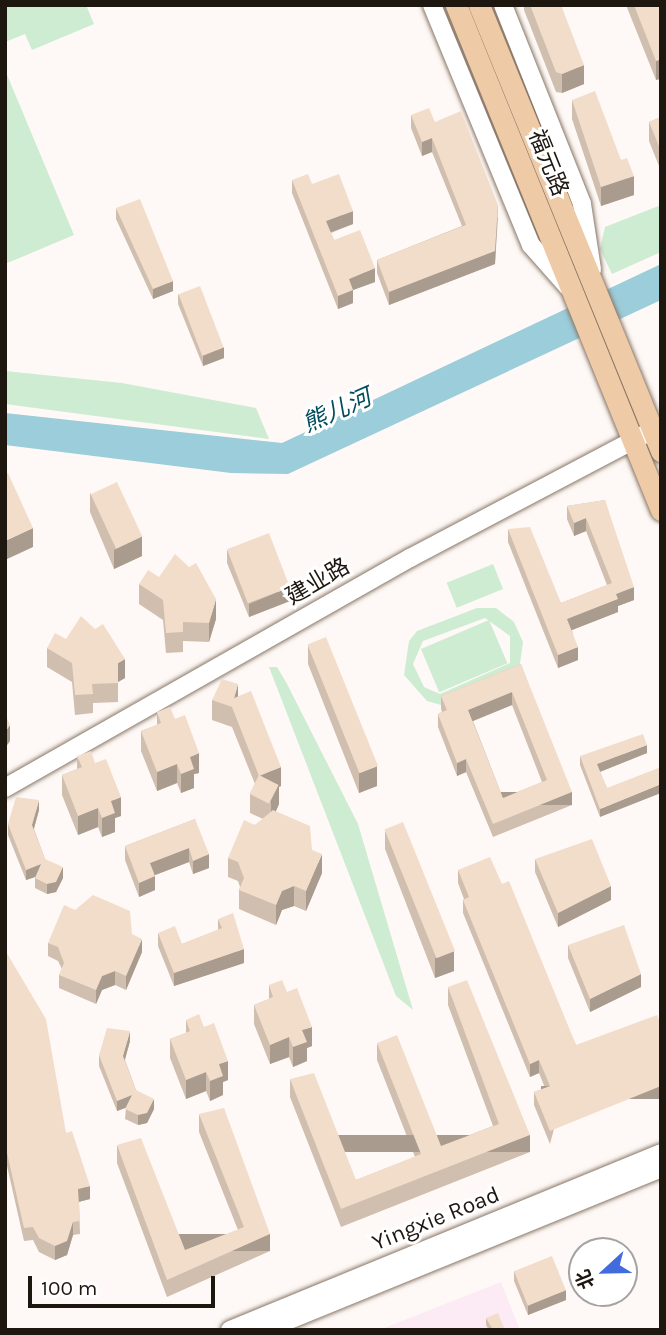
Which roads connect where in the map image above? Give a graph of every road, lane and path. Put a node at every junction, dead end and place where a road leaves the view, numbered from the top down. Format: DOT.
graph roads {
  1 [pos="432,5"];
  2 [pos="456,5"];
  3 [pos="480,5"];
  4 [pos="503,5"];
  5 [pos="595,289"];
  6 [pos="574,296"];
  7 [pos="658,437"];
  8 [pos="631,438"];
  9 [pos="661,510"];
  10 [pos="5,788"];
  11 [pos="661,1153"];
  12 [pos="661,1168"];
  13 [pos="230,1330"];
  14 [pos="265,1330"];
  1 -- 6 [label="street"];
  2 -- 6 [label="main road, 福元路"];
  3 -- 5 [label="main road, 福元路"];
  4 -- 5 [label="street"];
  5 -- 7 [label="main road, 福元路"];
  6 -- 8 [label="main road, 福元路"];
  7 -- 8 [label="street, 建业路"];
  8 -- 9 [label="main road, 福元路"];
  8 -- 10 [label="street, 建业路"];
  11 -- 13 [label="street, Yingxie Road"];
  12 -- 14 [label="street, Yingxie Road"];
}
